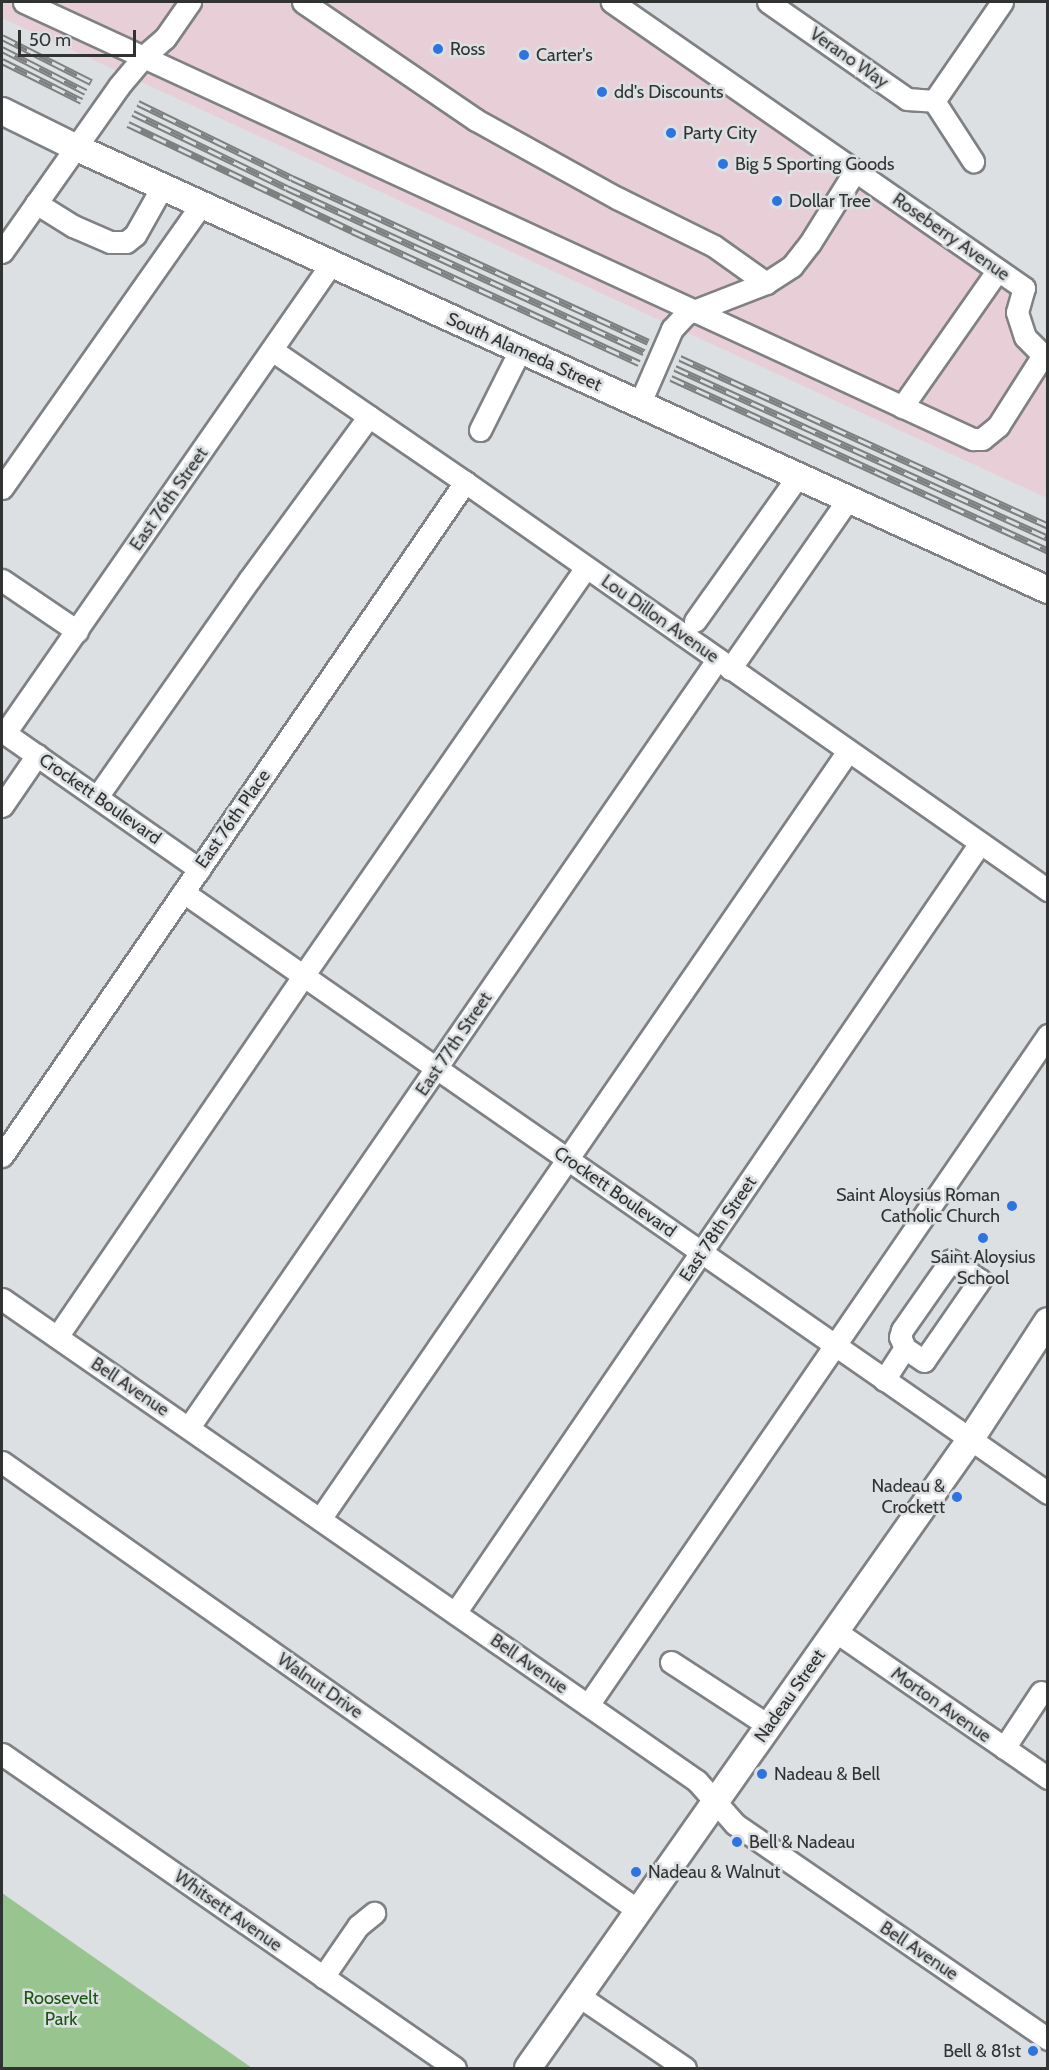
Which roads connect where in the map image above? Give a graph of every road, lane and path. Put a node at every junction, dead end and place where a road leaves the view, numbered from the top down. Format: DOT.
graph roads {
  1 [pos="24,2"];
  2 [pos="190,2"];
  3 [pos="303,2"];
  4 [pos="612,2"];
  5 [pos="768,2"];
  6 [pos="1002,2"];
  7 [pos="143,57"];
  8 [pos="934,101"];
  9 [pos="2,111"];
  10 [pos="75,147"];
  11 [pos="973,161"];
  12 [pos="855,171"];
  13 [pos="162,187"];
  14 [pos="36,203"];
  15 [pos="201,205"];
  16 [pos="2,252"];
  17 [pos="331,264"];
  18 [pos="998,270"];
  19 [pos="766,283"];
  20 [pos="693,311"];
  21 [pos="272,350"];
  22 [pos="520,350"];
  23 [pos="639,405"];
  24 [pos="902,407"];
  25 [pos="369,416"];
  26 [pos="480,430"];
  27 [pos="798,476"];
  28 [pos="465,482"];
  29 [pos="2,488"];
  30 [pos="848,499"];
  31 [pos="586,567"];
  32 [pos="2,580"];
  33 [pos="1047,590"];
  34 [pos="695,621"];
  35 [pos="77,631"];
  36 [pos="724,664"];
  37 [pos="3,732"];
  38 [pos="848,751"];
  39 [pos="37,755"];
  40 [pos="97,797"];
  41 [pos="2,806"];
  42 [pos="980,843"];
  43 [pos="199,869"];
  44 [pos="1047,890"];
  45 [pos="183,892"];
  46 [pos="303,976"];
  47 [pos="1047,1035"];
  48 [pos="436,1069"];
  49 [pos="2,1156"];
  50 [pos="568,1159"];
  51 [pos="703,1252"];
  52 [pos="2,1299"];
  53 [pos="1047,1321"];
  54 [pos="57,1337"];
  55 [pos="834,1345"];
  56 [pos="905,1348"];
  57 [pos="884,1380"];
  58 [pos="189,1427"];
  59 [pos="970,1440"];
  60 [pos="2,1462"];
  61 [pos="1047,1493"];
  62 [pos="320,1519"];
  63 [pos="455,1613"];
  64 [pos="835,1631"];
  65 [pos="671,1662"];
  66 [pos="1041,1692"];
  67 [pos="588,1705"];
  68 [pos="769,1726"];
  69 [pos="1004,1748"];
  70 [pos="2,1754"];
  71 [pos="1047,1778"];
  72 [pos="716,1800"];
  73 [pos="639,1911"];
  74 [pos="374,1913"];
  75 [pos="323,1977"];
  76 [pos="579,1995"];
  77 [pos="1047,2039"];
  78 [pos="455,2068"];
  79 [pos="528,2068"];
  80 [pos="685,2068"];
  1 -- 7 [label="street"];
  2 -- 7 [label="street"];
  3 -- 19 [label="street"];
  4 -- 12 [label="street, Roseberry Avenue"];
  5 -- 8 [label="street, Verano Way"];
  6 -- 8 [label="street"];
  7 -- 10 [label="street"];
  7 -- 20 [label="street"];
  8 -- 11 [label="street"];
  9 -- 10 [label="main road, South Alameda Street"];
  10 -- 13 [label="main road, South Alameda Street"];
  10 -- 14 [label="street"];
  12 -- 18 [label="street, Roseberry Avenue"];
  12 -- 19 [label="street"];
  13 -- 14 [label="street"];
  13 -- 15 [label="main road, South Alameda Street"];
  14 -- 16 [label="street"];
  15 -- 17 [label="main road, South Alameda Street"];
  15 -- 29 [label="street"];
  17 -- 21 [label="street, East 76th Street"];
  17 -- 22 [label="main road, South Alameda Street"];
  18 -- 24 [label="street"];
  18 -- 24 [label="street, Roseberry Avenue"];
  19 -- 20 [label="street"];
  20 -- 23 [label="street"];
  20 -- 24 [label="street"];
  21 -- 25 [label="street, Lou Dillon Avenue"];
  21 -- 35 [label="street, East 76th Street"];
  22 -- 23 [label="main road, South Alameda Street"];
  22 -- 26 [label="street"];
  23 -- 27 [label="main road, South Alameda Street"];
  25 -- 28 [label="street, Lou Dillon Avenue"];
  25 -- 40 [label="street"];
  27 -- 30 [label="main road, South Alameda Street"];
  27 -- 34 [label="street"];
  28 -- 31 [label="street, Lou Dillon Avenue"];
  28 -- 43 [label="street, East 76th Place"];
  30 -- 33 [label="main road, South Alameda Street"];
  30 -- 36 [label="street, East 77th Street"];
  31 -- 36 [label="street, Lou Dillon Avenue"];
  31 -- 46 [label="street"];
  32 -- 35 [label="street"];
  35 -- 37 [label="street, East 76th Street"];
  36 -- 38 [label="street, Lou Dillon Avenue"];
  36 -- 48 [label="street, East 77th Street"];
  37 -- 39 [label="street, Crockett Boulevard"];
  38 -- 42 [label="street, Lou Dillon Avenue"];
  38 -- 50 [label="street"];
  39 -- 40 [label="street, Crockett Boulevard"];
  39 -- 41 [label="street"];
  40 -- 43 [label="street, Crockett Boulevard"];
  42 -- 44 [label="street, Lou Dillon Avenue"];
  42 -- 51 [label="street, East 78th Street"];
  43 -- 45 [label="street, East 76th Place"];
  45 -- 46 [label="street, Crockett Boulevard"];
  45 -- 49 [label="street, East 76th Place"];
  46 -- 48 [label="street, Crockett Boulevard"];
  46 -- 54 [label="street"];
  47 -- 55 [label="street"];
  48 -- 50 [label="street, Crockett Boulevard"];
  48 -- 58 [label="street, East 77th Street"];
  50 -- 51 [label="street, Crockett Boulevard"];
  50 -- 62 [label="street"];
  51 -- 55 [label="street, Crockett Boulevard"];
  51 -- 63 [label="street, East 78th Street"];
  52 -- 54 [label="street, Bell Avenue"];
  53 -- 59 [label="main road, Nadeau Street"];
  54 -- 58 [label="street, Bell Avenue"];
  55 -- 57 [label="street, Crockett Boulevard"];
  55 -- 67 [label="street"];
  56 -- 57 [label="street"];
  57 -- 59 [label="street, Crockett Boulevard"];
  58 -- 62 [label="street, Bell Avenue"];
  59 -- 61 [label="street, Crockett Boulevard"];
  59 -- 64 [label="main road, Nadeau Street"];
  60 -- 73 [label="street, Walnut Drive"];
  62 -- 63 [label="street, Bell Avenue"];
  63 -- 67 [label="street, Bell Avenue"];
  64 -- 68 [label="main road, Nadeau Street"];
  64 -- 69 [label="street, Morton Avenue"];
  65 -- 68 [label="street"];
  66 -- 69 [label="street"];
  67 -- 72 [label="street, Bell Avenue"];
  68 -- 72 [label="main road, Nadeau Street"];
  69 -- 71 [label="street, Morton Avenue"];
  70 -- 75 [label="street, Whitsett Avenue"];
  72 -- 73 [label="main road, Nadeau Street"];
  72 -- 77 [label="street, Bell Avenue"];
  73 -- 76 [label="main road, Nadeau Street"];
  74 -- 75 [label="street"];
  75 -- 78 [label="street, Whitsett Avenue"];
  76 -- 79 [label="main road, Nadeau Street"];
  76 -- 80 [label="street"];
}
